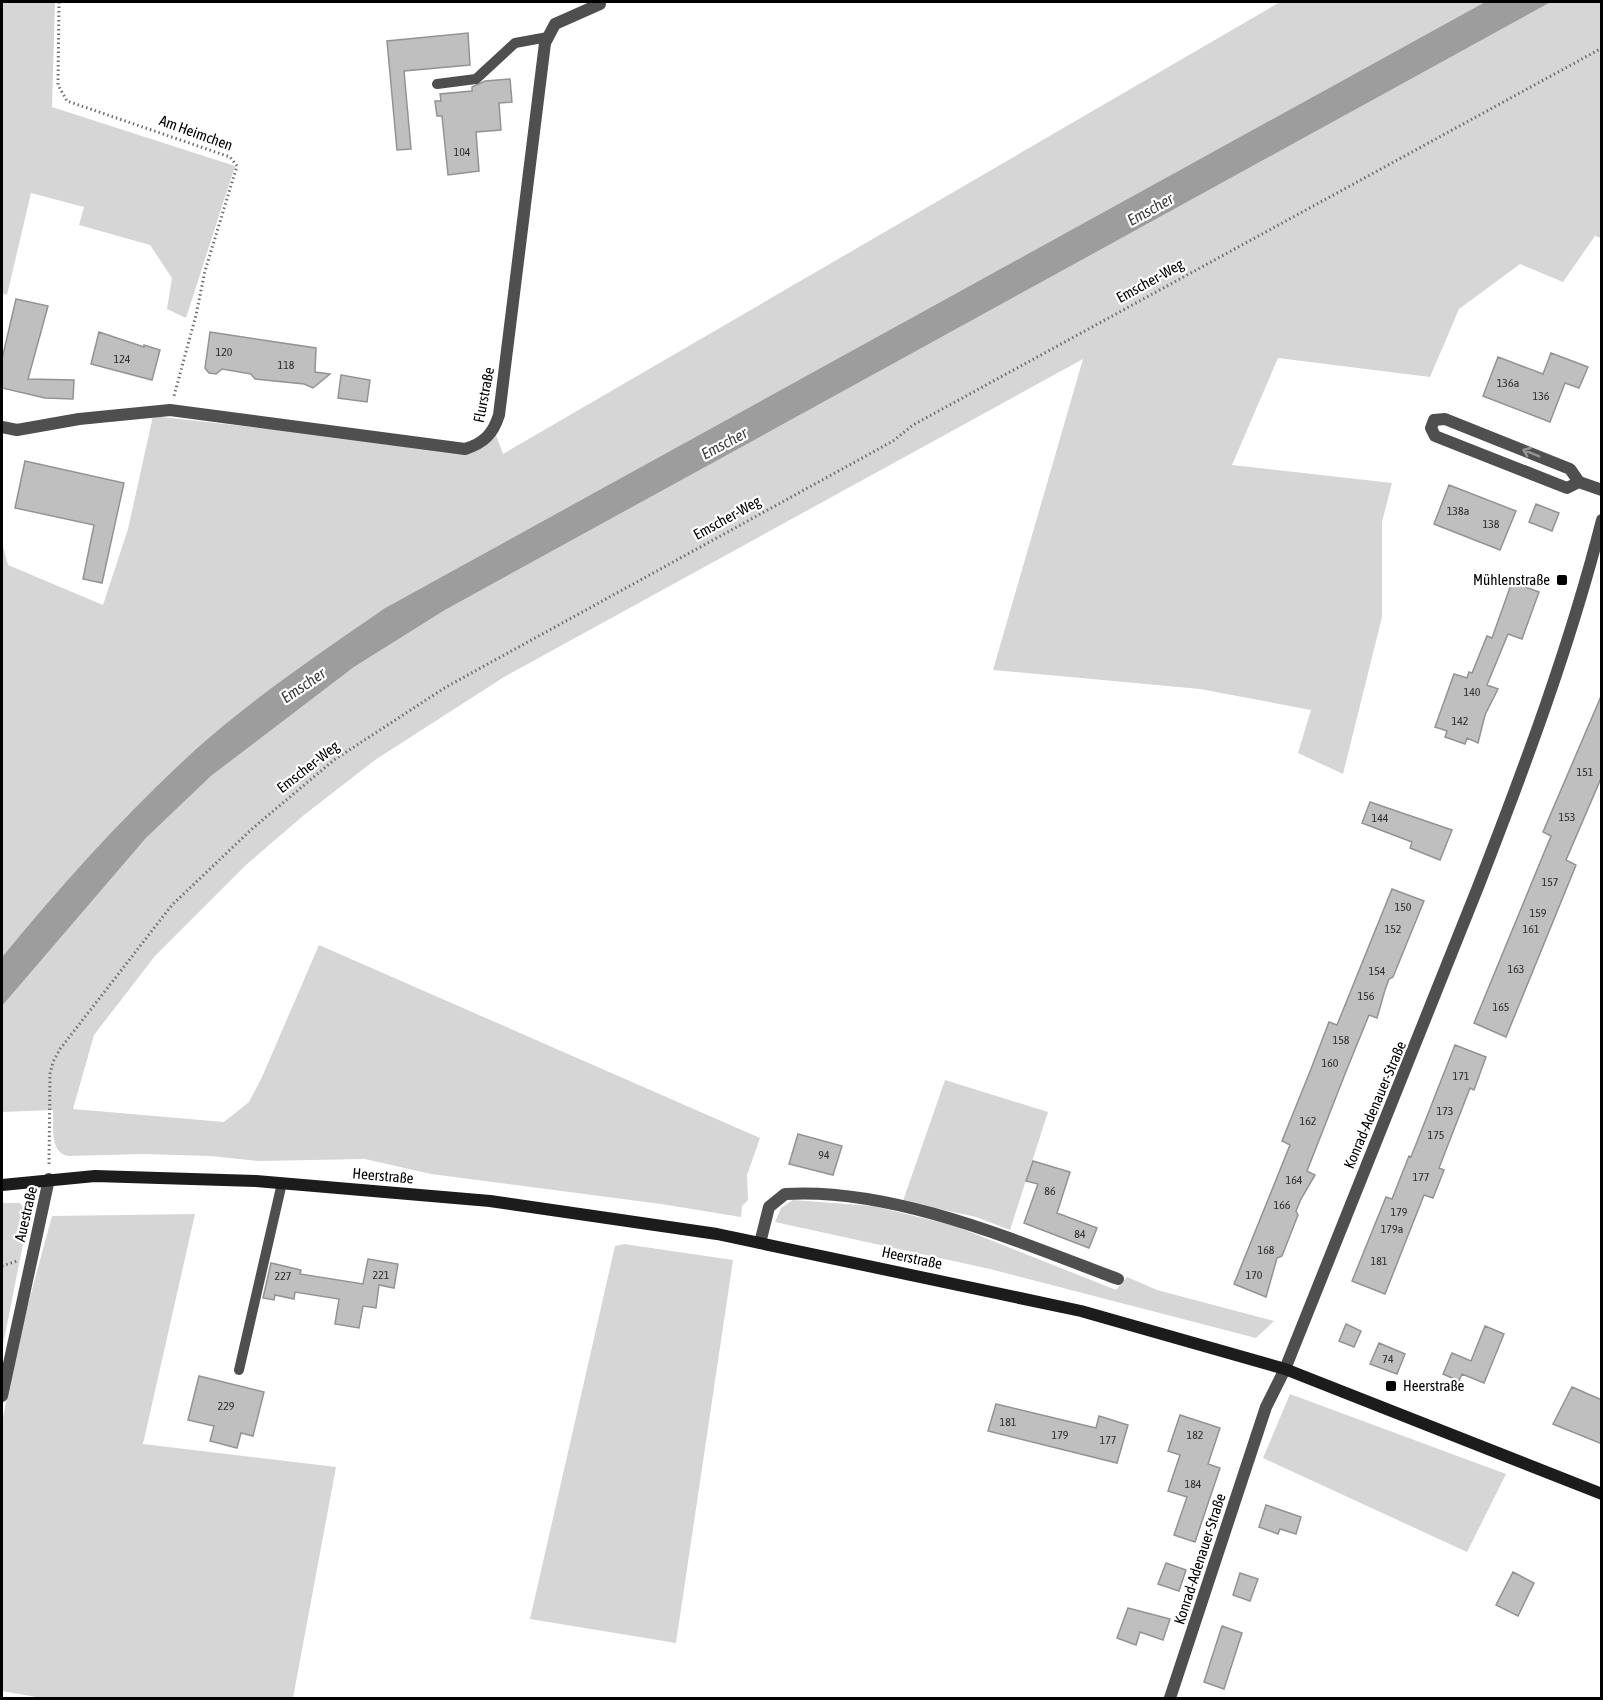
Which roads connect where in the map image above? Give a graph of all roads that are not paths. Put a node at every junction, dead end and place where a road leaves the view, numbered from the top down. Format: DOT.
graph roads {
  1 [pos="600,4"];
  2 [pos="548,37"];
  3 [pos="437,84"];
  4 [pos="2,427"];
  5 [pos="1579,482"];
  6 [pos="1602,490"];
  7 [pos="1601,526"];
  8 [pos="50,1179"];
  9 [pos="282,1183"];
  10 [pos="2,1185"];
  11 [pos="760,1243"];
  12 [pos="1118,1279"];
  13 [pos="1285,1369"];
  14 [pos="238,1370"];
  15 [pos="2,1396"];
  16 [pos="1602,1494"];
  17 [pos="1170,1698"];
  1 -- 2 [label="street"];
  2 -- 3 [label="lane"];
  2 -- 4 [label="street, Flurstraße"];
  5 -- 5 [label="street, one-way"];
  5 -- 6 [label="street"];
  7 -- 13 [label="street, Konrad-Adenauer-Straße"];
  8 -- 9 [label="main road, Heerstraße"];
  8 -- 10 [label="main road, Heerstraße"];
  8 -- 15 [label="street, Auestraße"];
  9 -- 11 [label="main road, Heerstraße"];
  9 -- 14 [label="lane"];
  11 -- 12 [label="street"];
  11 -- 13 [label="main road, Heerstraße"];
  13 -- 16 [label="main road, Heerstraße"];
  13 -- 17 [label="street, Konrad-Adenauer-Straße"];
}
